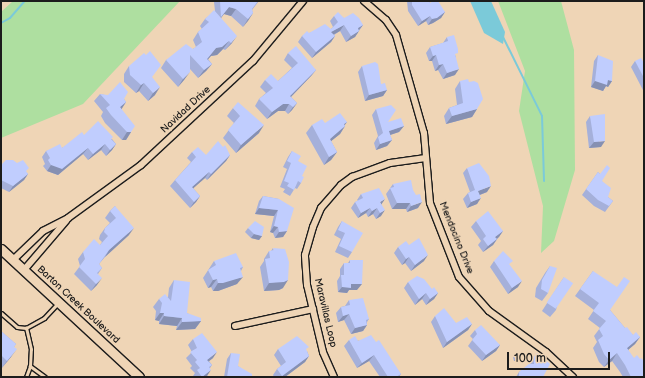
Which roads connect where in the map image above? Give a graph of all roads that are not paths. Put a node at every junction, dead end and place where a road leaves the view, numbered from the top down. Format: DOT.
graph roads {
  1 [pos="303,1"];
  2 [pos="364,1"];
  3 [pos="426,158"];
  4 [pos="68,218"];
  5 [pos="1,249"];
  6 [pos="13,260"];
  7 [pos="24,270"];
  8 [pos="59,302"];
  9 [pos="313,310"];
  10 [pos="1,313"];
  11 [pos="235,326"];
  12 [pos="26,328"];
  13 [pos="30,366"];
  14 [pos="26,377"];
  15 [pos="45,377"];
  16 [pos="139,377"];
  17 [pos="334,377"];
  18 [pos="573,377"];
  1 -- 4 [label="street, Navidad Drive"];
  2 -- 3 [label="street, Mendocino Drive"];
  3 -- 9 [label="street, Maravillas Loop"];
  3 -- 18 [label="street, Mendocino Drive"];
  4 -- 6 [label="street, Navidad Drive"];
  4 -- 7 [label="street, Navidad Drive"];
  5 -- 6 [label="street, Barton Creek Boulevard"];
  6 -- 7 [label="street, Barton Creek Boulevard"];
  7 -- 8 [label="street, Barton Creek Boulevard"];
  8 -- 12 [label="lane"];
  8 -- 16 [label="street, Barton Creek Boulevard"];
  9 -- 11 [label="street"];
  9 -- 17 [label="street, Maravillas Loop"];
  10 -- 12 [label="lane"];
  12 -- 13 [label="lane"];
  13 -- 14 [label="lane"];
  13 -- 15 [label="lane"];
}
